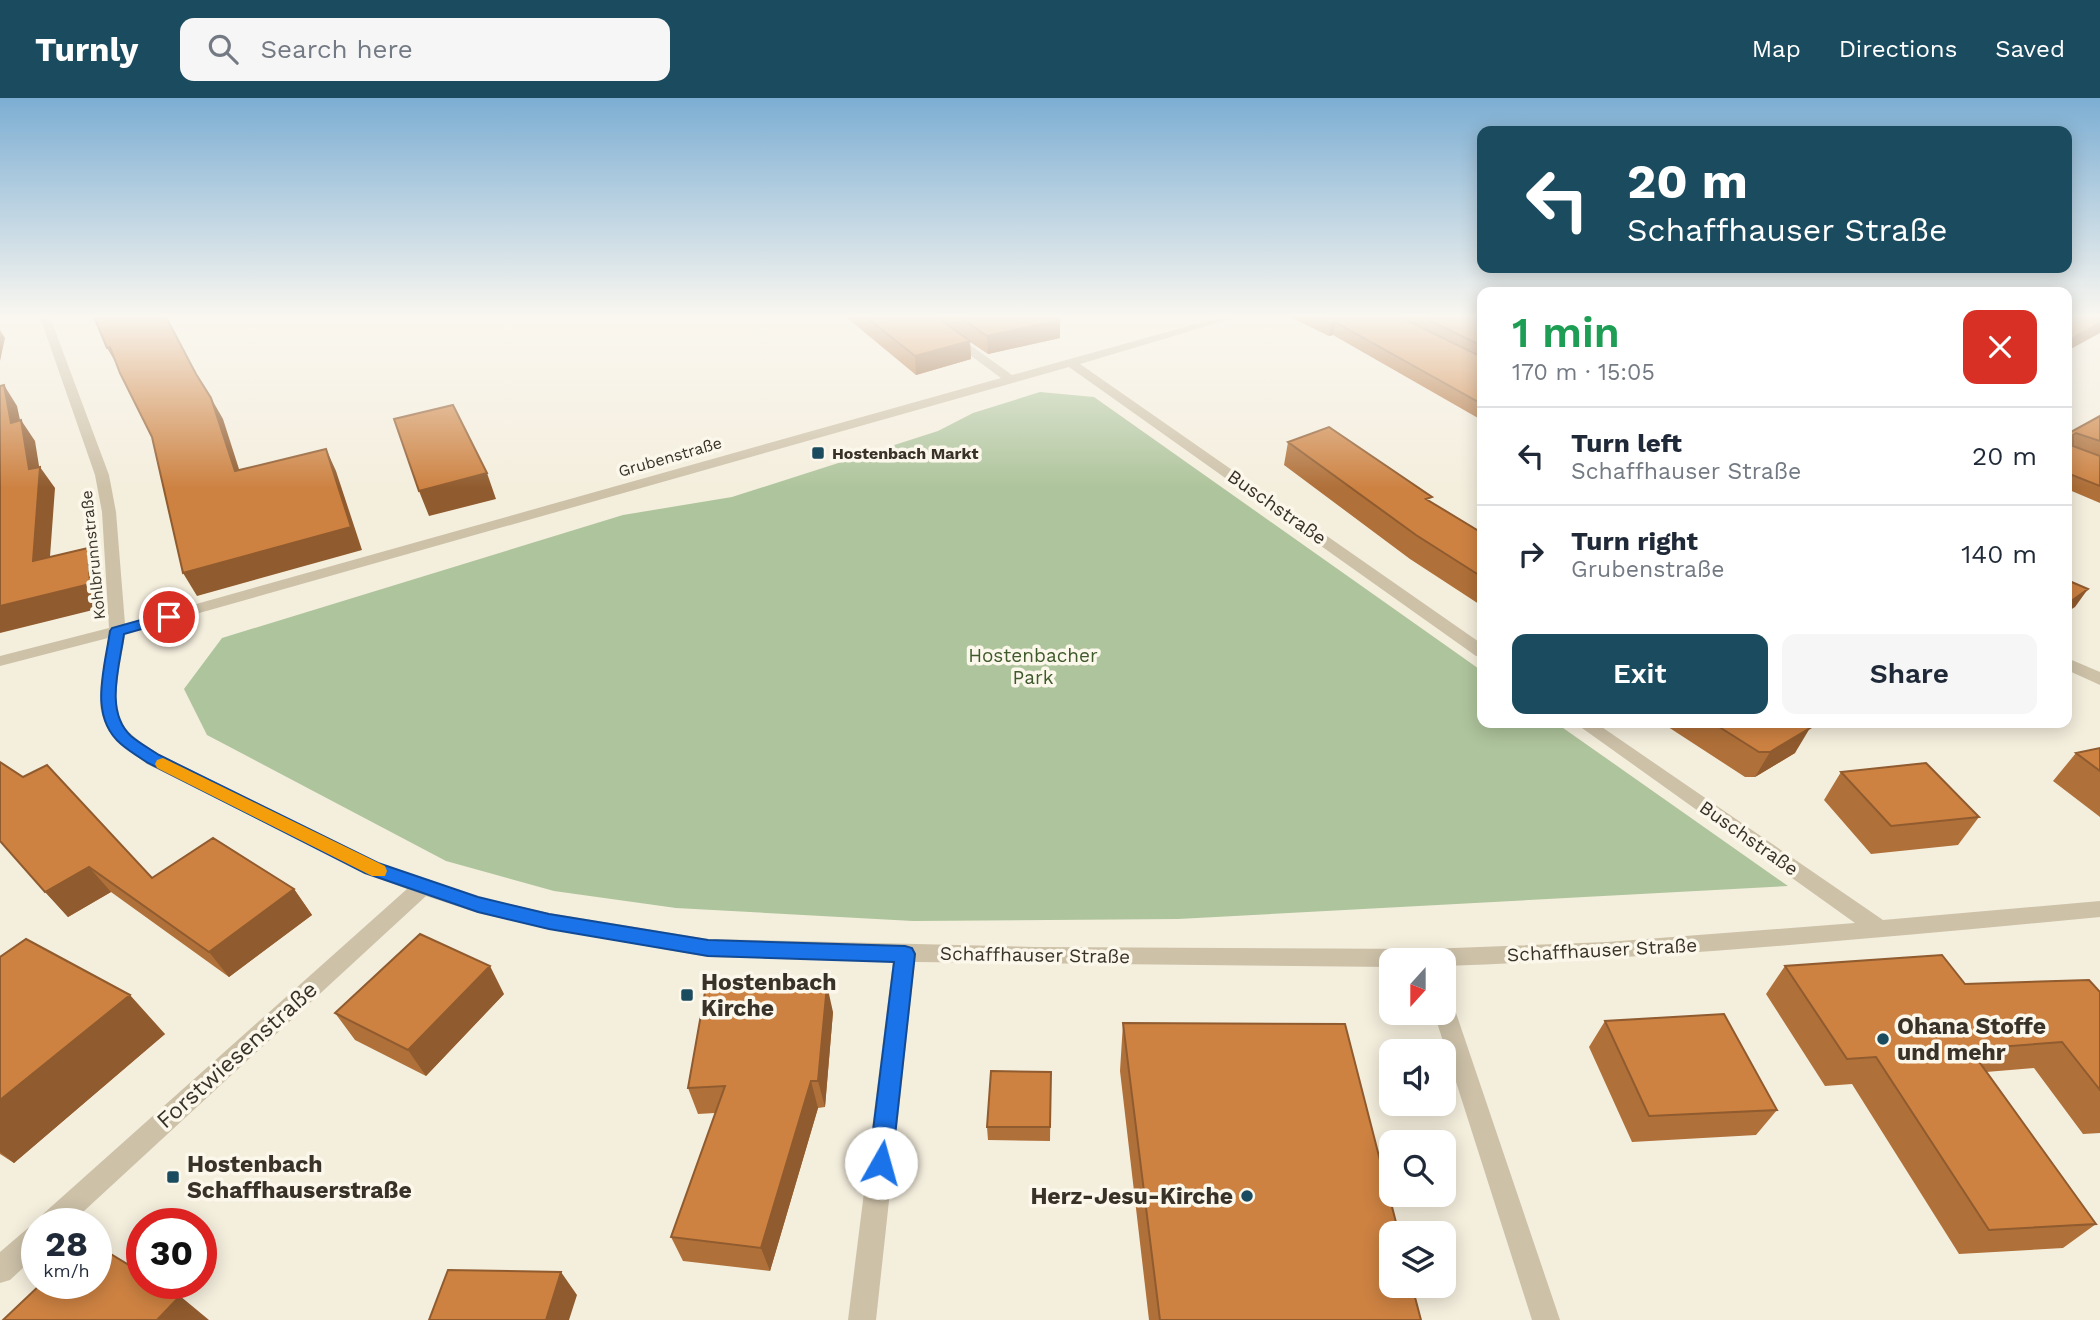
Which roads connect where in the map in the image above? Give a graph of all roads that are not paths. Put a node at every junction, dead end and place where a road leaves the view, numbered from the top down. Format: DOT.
graph roads {
  1 [pos="66,374"];
  2 [pos="1002,374"];
  3 [pos="1028,374"];
  4 [pos="1087,374"];
  5 [pos="1009,379"];
  6 [pos="117,631"];
  7 [pos="1477,648"];
  8 [pos="0,662"];
  9 [pos="2072,665"];
  10 [pos="2100,679"];
  11 [pos="1591,728"];
  12 [pos="423,887"];
  13 [pos="2100,909"];
  14 [pos="1879,929"];
  15 [pos="905,954"];
  16 [pos="1456,958"];
  17 [pos="1379,959"];
  18 [pos="1449,1026"];
  19 [pos="69,1208"];
  20 [pos="21,1251"];
  21 [pos="0,1270"];
  22 [pos="862,1320"];
  23 [pos="1546,1320"];
  1 -- 6 [label="street, Kohlbrunnstraße"];
  2 -- 5 [label="street"];
  3 -- 5 [label="street, Grubenstraße"];
  4 -- 7 [label="street, Buschstraße"];
  5 -- 6 [label="street, Grubenstraße"];
  6 -- 8 [label="street, Grubenstraße"];
  6 -- 12 [label="street, Schaffhauser Straße"];
  9 -- 10 [label="street"];
  11 -- 14 [label="street, Buschstraße"];
  12 -- 15 [label="street, Schaffhauser Straße"];
  12 -- 19 [label="street, Forstwiesenstraße"];
  13 -- 14 [label="street, Schaffhauser Straße"];
  14 -- 16 [label="street, Schaffhauser Straße"];
  15 -- 17 [label="street, Schaffhauser Straße"];
  15 -- 22 [label="street"];
  18 -- 23 [label="street"];
  20 -- 21 [label="street"];
}
